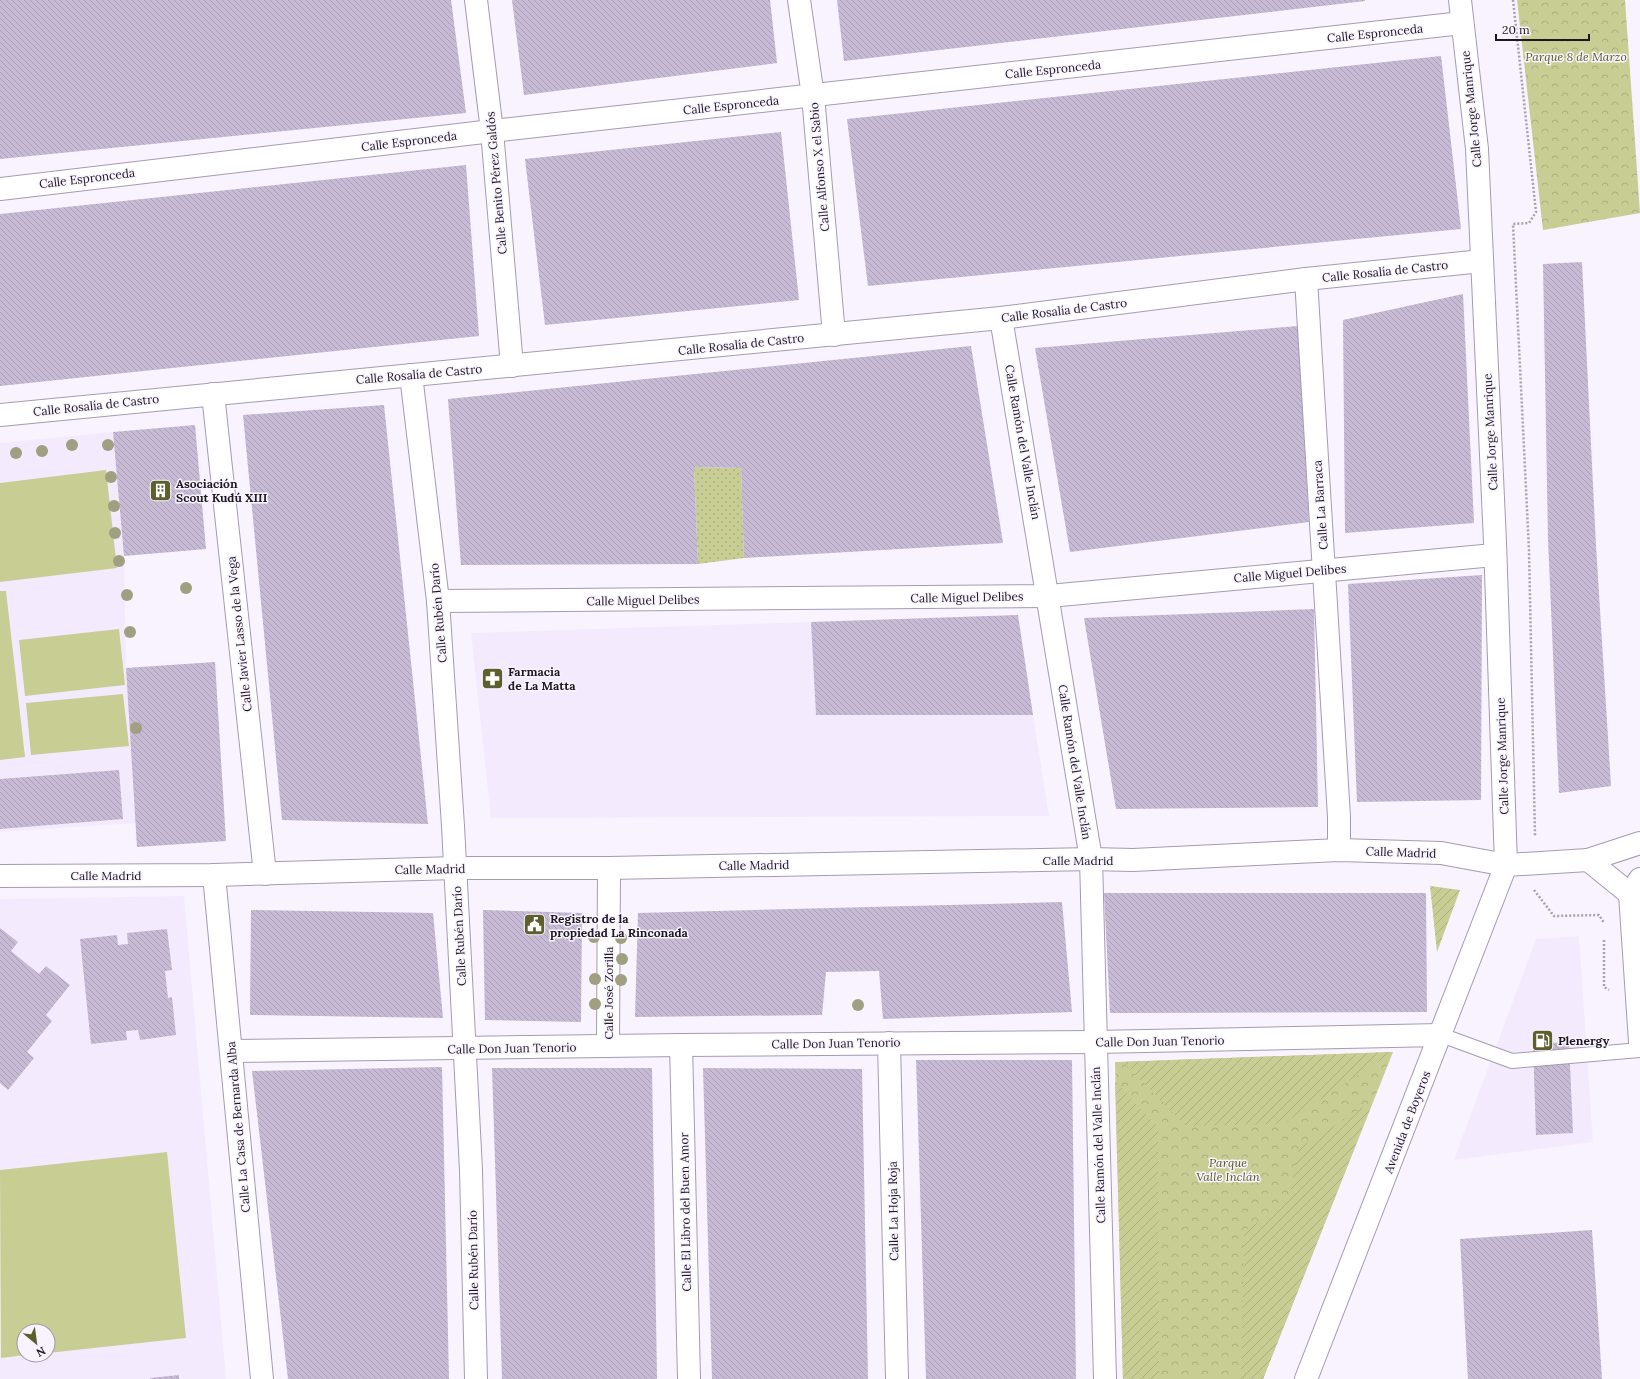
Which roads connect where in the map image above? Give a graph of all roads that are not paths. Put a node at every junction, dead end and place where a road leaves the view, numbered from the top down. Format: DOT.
graph roads {
  1 [pos="476,0"];
  2 [pos="799,0"];
  3 [pos="1460,0"];
  4 [pos="1462,23"];
  5 [pos="812,96"];
  6 [pos="492,131"];
  7 [pos="0,189"];
  8 [pos="1482,261"];
  9 [pos="1306,279"];
  10 [pos="1001,318"];
  11 [pos="834,335"];
  12 [pos="512,366"];
  13 [pos="411,375"];
  14 [pos="213,394"];
  15 [pos="0,415"];
  16 [pos="1494,555"];
  17 [pos="1324,570"];
  18 [pos="1049,596"];
  19 [pos="438,601"];
  20 [pos="1640,843"];
  21 [pos="1339,850"];
  22 [pos="1091,859"];
  23 [pos="1588,860"];
  24 [pos="1506,865"];
  25 [pos="456,868"];
  26 [pos="609,868"];
  27 [pos="264,874"];
  28 [pos="214,875"];
  29 [pos="0,876"];
  30 [pos="1637,889"];
  31 [pos="1638,992"];
  32 [pos="1441,1035"];
  33 [pos="1095,1042"];
  34 [pos="1640,1042"];
  35 [pos="889,1043"];
  36 [pos="681,1045"];
  37 [pos="608,1046"];
  38 [pos="465,1049"];
  39 [pos="1640,1050"];
  40 [pos="231,1051"];
  41 [pos="262,1379"];
  42 [pos="476,1379"];
  43 [pos="690,1379"];
  44 [pos="897,1379"];
  45 [pos="1105,1379"];
  46 [pos="1306,1379"];
  1 -- 6 [label="street, Calle Benito Pérez Galdós"];
  2 -- 5 [label="street, Calle Alfonso X el Sabio"];
  3 -- 4 [label="street, Calle Jorge Manrique"];
  4 -- 5 [label="street, Calle Espronceda"];
  4 -- 8 [label="street, Calle Jorge Manrique"];
  5 -- 6 [label="street, Calle Espronceda"];
  5 -- 11 [label="street, Calle Alfonso X el Sabio"];
  6 -- 7 [label="street, Calle Espronceda"];
  6 -- 12 [label="street, Calle Benito Pérez Galdós"];
  8 -- 9 [label="street, Calle Rosalía de Castro"];
  8 -- 16 [label="street, Calle Jorge Manrique"];
  9 -- 10 [label="street, Calle Rosalía de Castro"];
  9 -- 17 [label="street, Calle La Barraca"];
  10 -- 11 [label="street, Calle Rosalía de Castro"];
  10 -- 18 [label="street, Calle Ramón del Valle Inclán"];
  11 -- 12 [label="street, Calle Rosalía de Castro"];
  12 -- 13 [label="street, Calle Rosalía de Castro"];
  13 -- 14 [label="street, Calle Rosalía de Castro"];
  13 -- 19 [label="street, Calle Rubén Darío"];
  14 -- 15 [label="street, Calle Rosalía de Castro"];
  14 -- 27 [label="street, Calle Javier Lasso de la Vega"];
  16 -- 17 [label="street, Calle Miguel Delibes"];
  16 -- 24 [label="street, Calle Jorge Manrique"];
  17 -- 18 [label="street, Calle Miguel Delibes"];
  17 -- 21 [label="street, Calle La Barraca"];
  18 -- 19 [label="street, Calle Miguel Delibes"];
  18 -- 22 [label="street, Calle Ramón del Valle Inclán"];
  19 -- 25 [label="street, Calle Rubén Darío"];
  20 -- 23 [label="street, Calle Madrid"];
  21 -- 22 [label="street, Calle Madrid"];
  21 -- 24 [label="street, Calle Madrid"];
  22 -- 26 [label="street, Calle Madrid"];
  22 -- 33 [label="street, Calle Ramón del Valle Inclán"];
  23 -- 24 [label="street, Calle Madrid"];
  23 -- 30 [label="street"];
  24 -- 32 [label="street, Avenida de Boyeros"];
  25 -- 26 [label="street, Calle Madrid"];
  25 -- 27 [label="street, Calle Madrid"];
  25 -- 38 [label="street, Calle Rubén Darío"];
  26 -- 37 [label="street, Calle José Zorilla"];
  27 -- 28 [label="street, Calle Madrid"];
  28 -- 29 [label="street, Calle Madrid"];
  28 -- 40 [label="street, Calle La Casa de Bernarda Alba"];
  30 -- 31 [label="street"];
  31 -- 34 [label="street"];
  32 -- 33 [label="street, Calle Don Juan Tenorio"];
  32 -- 39 [label="lane"];
  32 -- 46 [label="street, Avenida de Boyeros"];
  33 -- 35 [label="street, Calle Don Juan Tenorio"];
  33 -- 45 [label="street, Calle Ramón del Valle Inclán"];
  35 -- 36 [label="street, Calle Don Juan Tenorio"];
  35 -- 44 [label="street, Calle La Hoja Roja"];
  36 -- 37 [label="street, Calle Don Juan Tenorio"];
  36 -- 43 [label="street, Calle El Libro del Buen Amor"];
  37 -- 38 [label="street, Calle Don Juan Tenorio"];
  38 -- 40 [label="street, Calle Don Juan Tenorio"];
  38 -- 42 [label="street, Calle Rubén Darío"];
  40 -- 41 [label="street, Calle La Casa de Bernarda Alba"];
}
